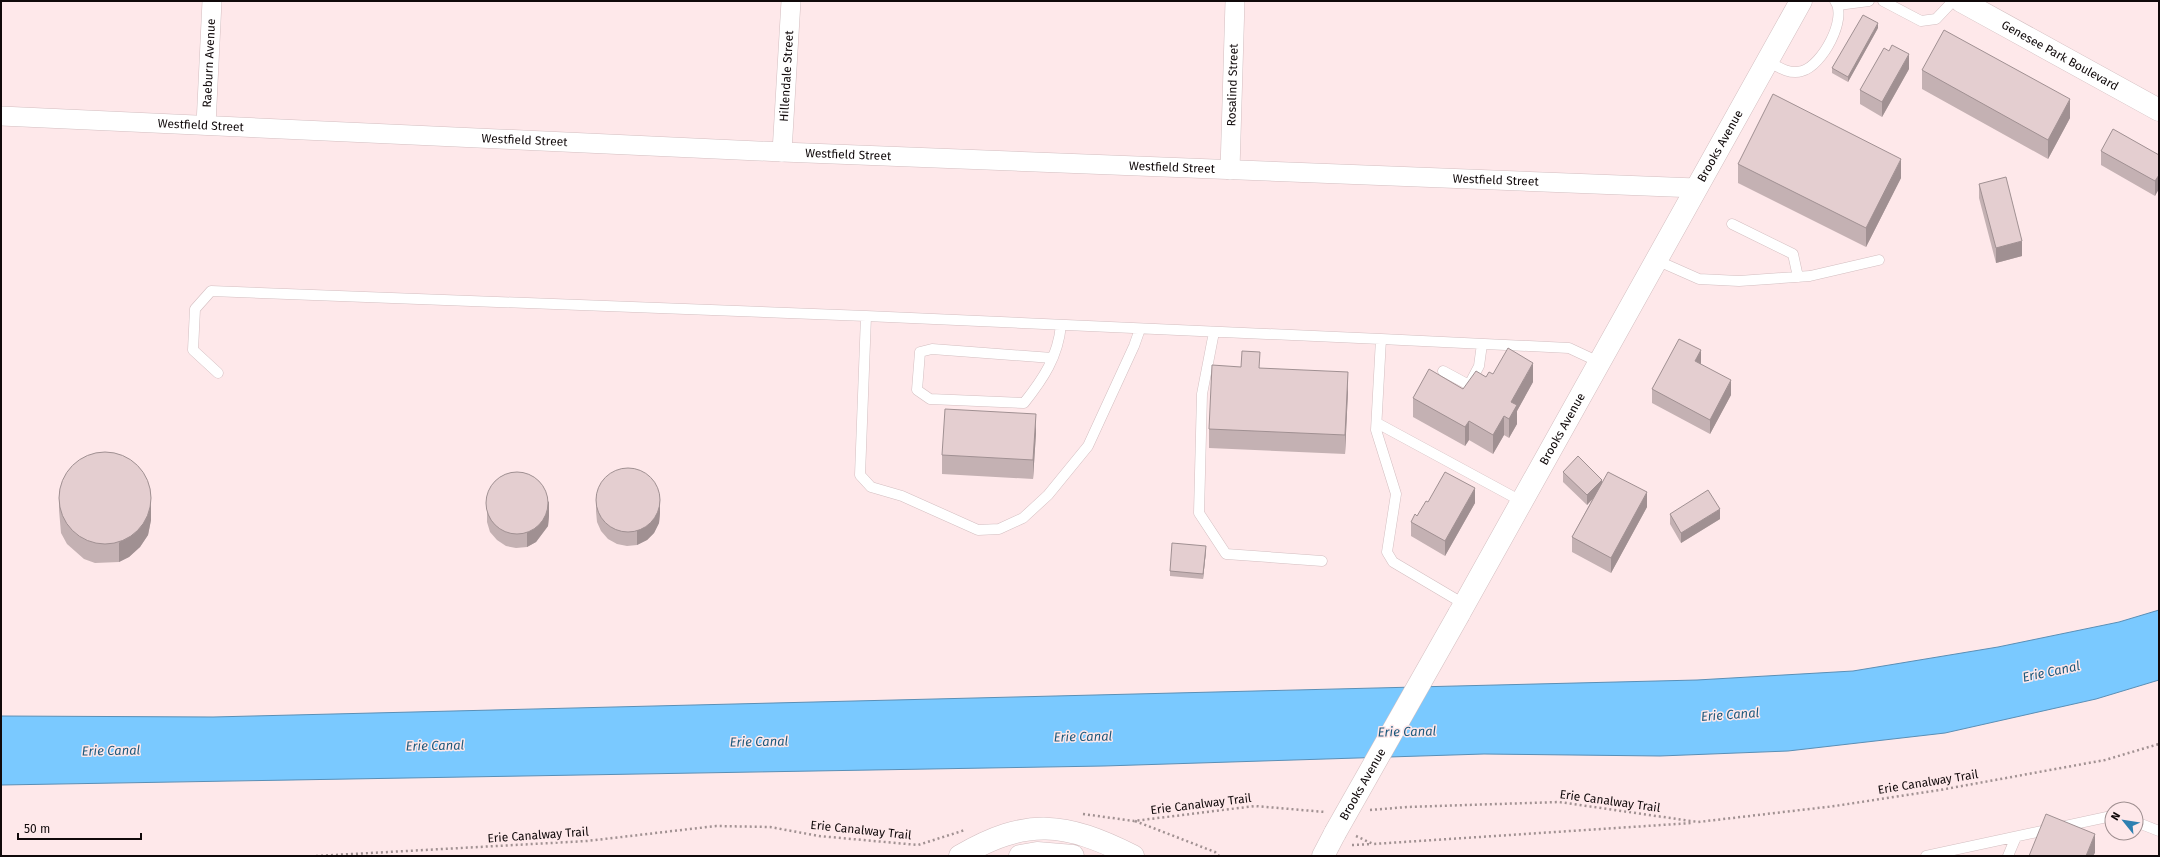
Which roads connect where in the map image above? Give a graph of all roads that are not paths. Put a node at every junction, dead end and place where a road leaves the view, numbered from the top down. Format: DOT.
graph roads {
  1 [pos="212,1"];
  2 [pos="791,1"];
  3 [pos="1235,1"];
  4 [pos="1801,1"];
  5 [pos="1869,1"];
  6 [pos="1883,1"];
  7 [pos="1953,1"];
  8 [pos="1961,1"];
  9 [pos="1837,3"];
  10 [pos="1767,61"];
  11 [pos="2159,110"];
  12 [pos="1,116"];
  13 [pos="206,125"];
  14 [pos="782,152"];
  15 [pos="1230,170"];
  16 [pos="1696,188"];
  17 [pos="1732,224"];
  18 [pos="1656,260"];
  19 [pos="1879,260"];
  20 [pos="1798,277"];
  21 [pos="866,316"];
  22 [pos="1061,325"];
  23 [pos="1140,329"];
  24 [pos="1214,332"];
  25 [pos="1381,339"];
  26 [pos="1482,344"];
  27 [pos="1052,358"];
  28 [pos="1599,362"];
  29 [pos="1443,371"];
  30 [pos="218,374"];
  31 [pos="1377,423"];
  32 [pos="1521,501"];
  33 [pos="1322,561"];
  34 [pos="1461,609"];
  35 [pos="2104,819"];
  36 [pos="2144,825"];
  37 [pos="2159,831"];
  38 [pos="2016,837"];
  39 [pos="960,856"];
  40 [pos="1020,856"];
  41 [pos="1073,856"];
  42 [pos="1133,856"];
  43 [pos="1324,856"];
  44 [pos="1926,856"];
  45 [pos="2008,856"];
  1 -- 13 [label="street, Raeburn Avenue"];
  2 -- 14 [label="street, Hillendale Street"];
  3 -- 15 [label="street, Rosalind Street"];
  4 -- 10 [label="main road, Brooks Avenue"];
  5 -- 9 [label="lane"];
  6 -- 7 [label="lane"];
  8 -- 11 [label="main road, Genesee Park Boulevard"];
  9 -- 10 [label="lane"];
  10 -- 16 [label="main road, Brooks Avenue"];
  12 -- 13 [label="street, Westfield Street"];
  13 -- 14 [label="street, Westfield Street"];
  14 -- 15 [label="street, Westfield Street"];
  15 -- 16 [label="street, Westfield Street"];
  16 -- 18 [label="main road, Brooks Avenue"];
  17 -- 20 [label="lane"];
  18 -- 20 [label="lane"];
  18 -- 28 [label="main road, Brooks Avenue"];
  19 -- 20 [label="lane"];
  21 -- 22 [label="lane"];
  21 -- 23 [label="lane"];
  21 -- 30 [label="lane"];
  22 -- 23 [label="lane"];
  22 -- 27 [label="lane"];
  23 -- 24 [label="lane"];
  24 -- 25 [label="lane"];
  24 -- 33 [label="lane"];
  25 -- 26 [label="lane"];
  25 -- 31 [label="lane"];
  26 -- 28 [label="lane"];
  26 -- 29 [label="lane"];
  27 -- 27 [label="lane"];
  28 -- 32 [label="main road, Brooks Avenue"];
  31 -- 32 [label="lane"];
  31 -- 34 [label="lane"];
  32 -- 34 [label="main road, Brooks Avenue"];
  34 -- 43 [label="main road, Brooks Avenue, bridge"];
  35 -- 38 [label="lane"];
  36 -- 37 [label="lane"];
  38 -- 44 [label="lane"];
  38 -- 45 [label="lane"];
  39 -- 42 [label="main road"];
  40 -- 41 [label="main road"];
}
